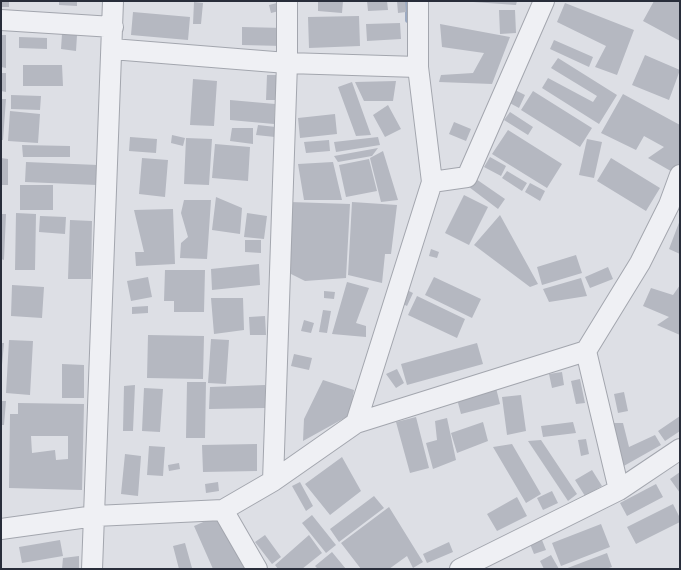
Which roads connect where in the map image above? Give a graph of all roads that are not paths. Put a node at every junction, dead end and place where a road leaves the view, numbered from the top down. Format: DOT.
graph roads {
  1 [pos="113,1"];
  2 [pos="287,1"];
  3 [pos="418,1"];
  4 [pos="544,1"];
  5 [pos="1,20"];
  6 [pos="113,27"];
  7 [pos="112,49"];
  8 [pos="287,63"];
  9 [pos="418,67"];
  10 [pos="680,175"];
  11 [pos="432,182"];
  12 [pos="586,352"];
  13 [pos="356,423"];
  14 [pos="680,449"];
  15 [pos="273,481"];
  16 [pos="619,490"];
  17 [pos="223,510"];
  18 [pos="95,516"];
  19 [pos="1,529"];
  20 [pos="92,569"];
  21 [pos="257,569"];
  22 [pos="460,569"];
  1 -- 6 [label="street"];
  2 -- 8 [label="street"];
  3 -- 9 [label="street"];
  4 -- 11 [label="street"];
  5 -- 6 [label="street"];
  6 -- 7 [label="street"];
  7 -- 8 [label="street"];
  7 -- 18 [label="street"];
  8 -- 9 [label="street"];
  8 -- 15 [label="street"];
  9 -- 11 [label="street"];
  10 -- 12 [label="street"];
  11 -- 13 [label="street"];
  12 -- 13 [label="street"];
  12 -- 16 [label="street"];
  13 -- 15 [label="street"];
  14 -- 16 [label="street"];
  15 -- 17 [label="street"];
  16 -- 22 [label="street"];
  17 -- 18 [label="street"];
  17 -- 21 [label="street"];
  18 -- 19 [label="street"];
  18 -- 20 [label="street"];
}
